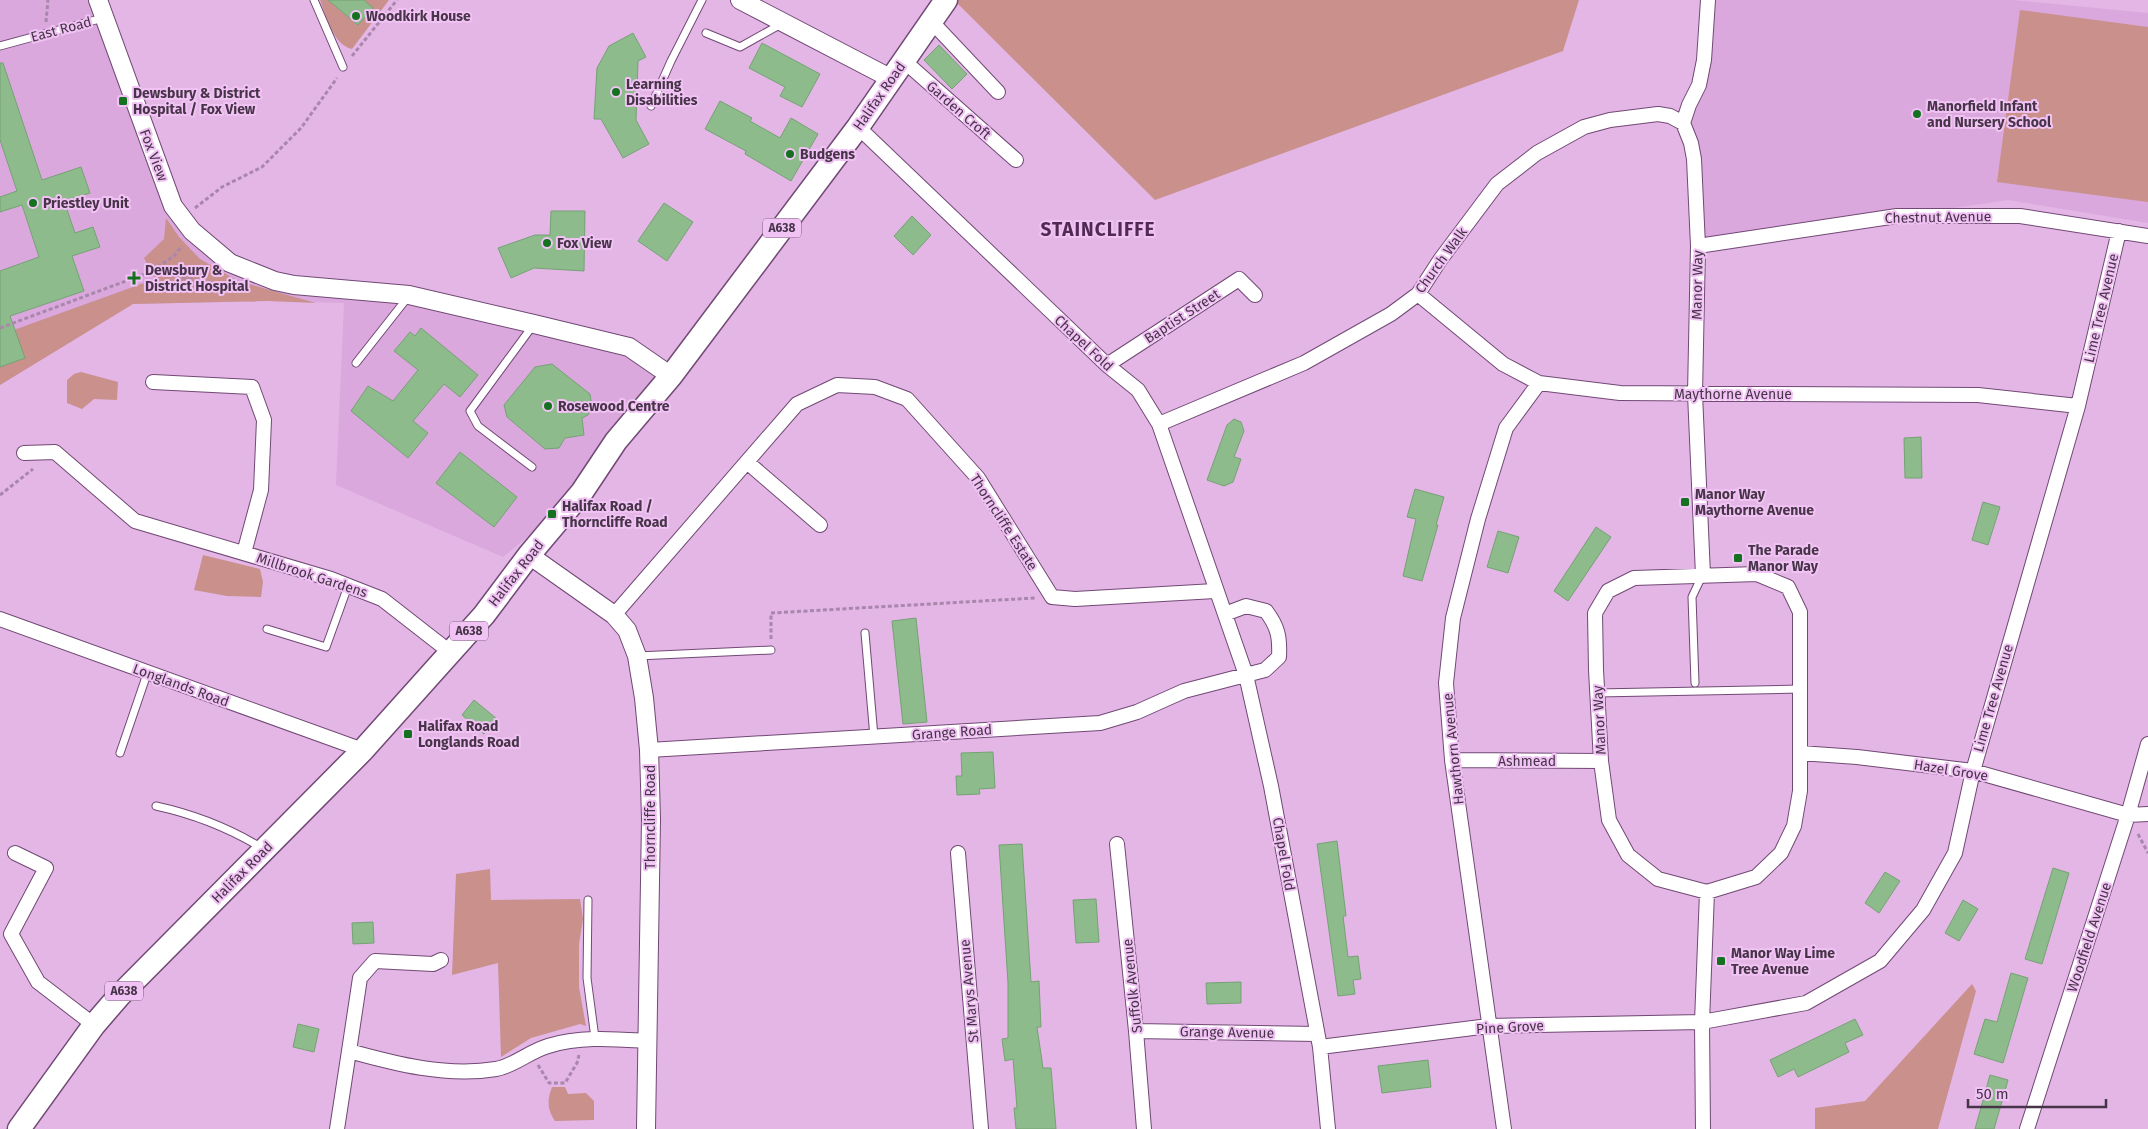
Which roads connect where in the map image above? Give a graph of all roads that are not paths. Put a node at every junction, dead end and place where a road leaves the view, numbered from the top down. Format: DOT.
graph roads {
  1 [pos="98,0"];
  2 [pos="314,0"];
  3 [pos="702,0"];
  4 [pos="740,0"];
  5 [pos="946,0"];
  6 [pos="1708,0"];
  7 [pos="103,18"];
  8 [pos="932,22"];
  9 [pos="783,23"];
  10 [pos="706,33"];
  11 [pos="0,46"];
  12 [pos="903,60"];
  13 [pos="343,67"];
  14 [pos="890,78"];
  15 [pos="998,92"];
  16 [pos="652,106"];
  17 [pos="1683,123"];
  18 [pos="858,127"];
  19 [pos="1016,160"];
  20 [pos="2119,231"];
  21 [pos="2148,236"];
  22 [pos="1698,246"];
  23 [pos="1418,294"];
  24 [pos="409,295"];
  25 [pos="1255,295"];
  26 [pos="534,324"];
  27 [pos="356,363"];
  28 [pos="1106,365"];
  29 [pos="671,376"];
  30 [pos="153,382"];
  31 [pos="1539,383"];
  32 [pos="1695,394"];
  33 [pos="2078,406"];
  34 [pos="1159,424"];
  35 [pos="24,453"];
  36 [pos="747,462"];
  37 [pos="532,468"];
  38 [pos="820,525"];
  39 [pos="244,553"];
  40 [pos="530,555"];
  41 [pos="1703,575"];
  42 [pos="348,586"];
  43 [pos="1215,591"];
  44 [pos="1225,614"];
  45 [pos="614,615"];
  46 [pos="0,619"];
  47 [pos="267,629"];
  48 [pos="865,632"];
  49 [pos="772,650"];
  50 [pos="450,652"];
  51 [pos="637,656"];
  52 [pos="148,674"];
  53 [pos="1246,675"];
  54 [pos="1695,684"];
  55 [pos="1801,689"];
  56 [pos="1597,693"];
  57 [pos="874,736"];
  58 [pos="2148,744"];
  59 [pos="363,750"];
  60 [pos="649,750"];
  61 [pos="120,753"];
  62 [pos="1800,753"];
  63 [pos="1452,760"];
  64 [pos="1601,761"];
  65 [pos="1972,771"];
  66 [pos="156,806"];
  67 [pos="2148,814"];
  68 [pos="2128,816"];
  69 [pos="1117,844"];
  70 [pos="264,849"];
  71 [pos="15,852"];
  72 [pos="958,853"];
  73 [pos="1707,892"];
  74 [pos="588,900"];
  75 [pos="441,960"];
  76 [pos="1702,1022"];
  77 [pos="94,1026"];
  78 [pos="1489,1026"];
  79 [pos="1136,1031"];
  80 [pos="589,1039"];
  81 [pos="1318,1040"];
  82 [pos="647,1041"];
  83 [pos="348,1052"];
  84 [pos="19,1129"];
  85 [pos="337,1129"];
  86 [pos="646,1129"];
  87 [pos="981,1129"];
  88 [pos="1144,1129"];
  89 [pos="1328,1129"];
  90 [pos="1504,1129"];
  91 [pos="1703,1129"];
  92 [pos="2027,1129"];
  1 -- 7 [label="street, East Road"];
  2 -- 13 [label="lane"];
  3 -- 16 [label="lane"];
  4 -- 9 [label="street"];
  5 -- 8 [label="main road, Halifax Road / A638"];
  6 -- 17 [label="street"];
  7 -- 11 [label="lane, East Road"];
  7 -- 24 [label="street, Fox View"];
  8 -- 12 [label="main road, Halifax Road / A638"];
  8 -- 15 [label="street"];
  9 -- 10 [label="lane"];
  9 -- 14 [label="street"];
  12 -- 14 [label="main road, Halifax Road / A638"];
  12 -- 19 [label="street, Garden Croft"];
  14 -- 18 [label="main road, Halifax Road / A638"];
  17 -- 22 [label="street, Manor Way"];
  17 -- 23 [label="street, Church Walk"];
  18 -- 28 [label="street, Chapel Fold"];
  18 -- 29 [label="main road, Halifax Road / A638"];
  20 -- 21 [label="street, Chestnut Avenue"];
  20 -- 22 [label="street, Chestnut Avenue"];
  20 -- 33 [label="street, Lime Tree Avenue"];
  22 -- 32 [label="street, Manor Way"];
  23 -- 31 [label="street, Maythorne Avenue"];
  23 -- 34 [label="street, Church Walk"];
  24 -- 26 [label="street, Fox View"];
  24 -- 27 [label="lane"];
  25 -- 28 [label="street, Baptist Street"];
  26 -- 29 [label="street, Fox View"];
  26 -- 37 [label="lane"];
  28 -- 34 [label="street, Chapel Fold"];
  29 -- 40 [label="main road, Halifax Road / A638"];
  30 -- 39 [label="street, Millbrook Gardens"];
  31 -- 32 [label="street, Maythorne Avenue"];
  31 -- 63 [label="street, Hawthorn Avenue"];
  32 -- 33 [label="street, Maythorne Avenue"];
  32 -- 41 [label="street, Manor Way"];
  33 -- 65 [label="street, Lime Tree Avenue"];
  34 -- 43 [label="street, Chapel Fold"];
  35 -- 39 [label="street, Millbrook Gardens"];
  36 -- 38 [label="street"];
  36 -- 43 [label="street, Thorncliffe Estate"];
  36 -- 45 [label="street, Thorncliffe Estate"];
  39 -- 42 [label="street, Millbrook Gardens"];
  40 -- 45 [label="street, Thorncliffe Road"];
  40 -- 50 [label="main road, Halifax Road / A638"];
  41 -- 54 [label="lane"];
  41 -- 55 [label="street, Manor Way"];
  41 -- 56 [label="street, Manor Way"];
  42 -- 47 [label="lane"];
  42 -- 50 [label="street, Millbrook Gardens"];
  43 -- 44 [label="street, Chapel Fold"];
  44 -- 53 [label="street, Chapel Fold"];
  44 -- 53 [label="street"];
  45 -- 51 [label="street, Thorncliffe Road"];
  46 -- 52 [label="street, Longlands Road"];
  48 -- 57 [label="lane"];
  49 -- 51 [label="lane"];
  50 -- 59 [label="main road, Halifax Road / A638"];
  51 -- 60 [label="street, Thorncliffe Road"];
  52 -- 59 [label="street, Longlands Road"];
  52 -- 61 [label="lane"];
  53 -- 57 [label="street, Grange Road"];
  53 -- 81 [label="street, Chapel Fold"];
  55 -- 56 [label="lane"];
  55 -- 62 [label="street, Manor Way"];
  56 -- 64 [label="street, Manor Way"];
  57 -- 60 [label="street, Grange Road"];
  58 -- 68 [label="street, Woodfield Avenue"];
  59 -- 70 [label="main road, Halifax Road / A638"];
  60 -- 82 [label="street, Thorncliffe Road"];
  62 -- 65 [label="street, Hazel Grove"];
  62 -- 73 [label="street, Manor Way"];
  63 -- 64 [label="street, Ashmead"];
  63 -- 78 [label="street, Hawthorn Avenue"];
  64 -- 73 [label="street, Manor Way"];
  65 -- 68 [label="street, Hazel Grove"];
  65 -- 76 [label="street, Lime Tree Avenue"];
  66 -- 70 [label="lane"];
  67 -- 68 [label="street"];
  68 -- 92 [label="street, Woodfield Avenue"];
  69 -- 79 [label="street, Suffolk Avenue"];
  70 -- 77 [label="main road, Halifax Road / A638"];
  71 -- 77 [label="street"];
  72 -- 87 [label="street, St Marys Avenue"];
  73 -- 76 [label="street"];
  74 -- 80 [label="lane"];
  75 -- 83 [label="street"];
  76 -- 78 [label="street, Pine Grove"];
  76 -- 91 [label="street"];
  77 -- 84 [label="main road, Halifax Road / A638"];
  78 -- 81 [label="street, Pine Grove"];
  78 -- 90 [label="street, Hawthorn Avenue"];
  79 -- 81 [label="street, Grange Avenue"];
  79 -- 88 [label="street, Suffolk Avenue"];
  80 -- 82 [label="street"];
  80 -- 83 [label="street"];
  81 -- 89 [label="street, Chapel Fold"];
  82 -- 86 [label="street, Thorncliffe Road"];
  83 -- 85 [label="street"];
}
